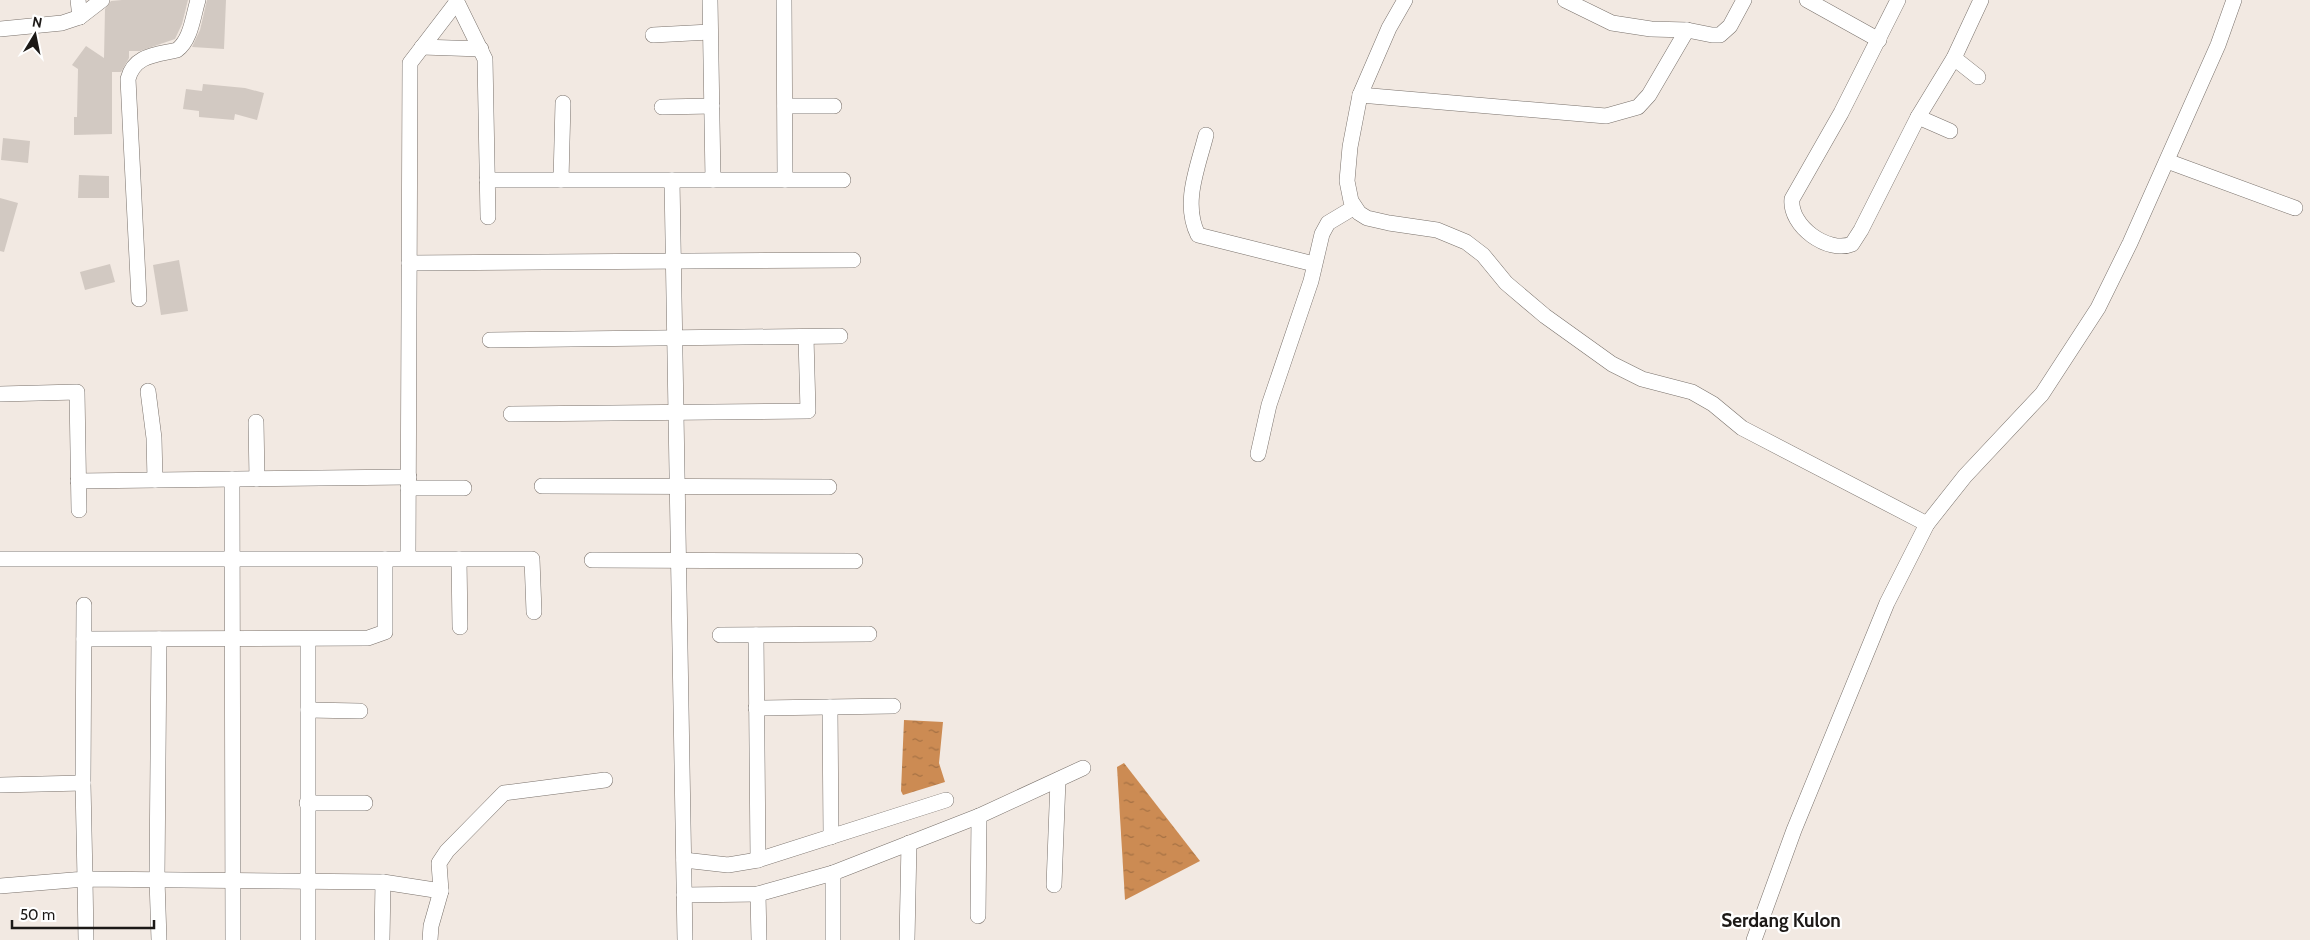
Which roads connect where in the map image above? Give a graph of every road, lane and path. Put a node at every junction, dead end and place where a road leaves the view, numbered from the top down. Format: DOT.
graph roads {
  1 [pos="78,0"];
  2 [pos="102,0"];
  3 [pos="198,0"];
  4 [pos="710,0"];
  5 [pos="784,0"];
  6 [pos="1405,0"];
  7 [pos="1565,0"];
  8 [pos="1744,0"];
  9 [pos="1807,0"];
  10 [pos="1898,0"];
  11 [pos="1981,0"];
  12 [pos="2234,0"];
  13 [pos="456,1"];
  14 [pos="80,17"];
  15 [pos="0,28"];
  16 [pos="1687,30"];
  17 [pos="710,32"];
  18 [pos="653,35"];
  19 [pos="1879,40"];
  20 [pos="422,47"];
  21 [pos="481,49"];
  22 [pos="1954,58"];
  23 [pos="1978,78"];
  24 [pos="1360,94"];
  25 [pos="563,104"];
  26 [pos="712,106"];
  27 [pos="785,106"];
  28 [pos="834,106"];
  29 [pos="662,107"];
  30 [pos="1918,117"];
  31 [pos="1950,131"];
  32 [pos="1206,135"];
  33 [pos="2166,161"];
  34 [pos="487,180"];
  35 [pos="561,180"];
  36 [pos="672,180"];
  37 [pos="713,180"];
  38 [pos="785,180"];
  39 [pos="842,180"];
  40 [pos="1354,208"];
  41 [pos="2295,208"];
  42 [pos="488,217"];
  43 [pos="853,260"];
  44 [pos="674,261"];
  45 [pos="410,263"];
  46 [pos="1314,264"];
  47 [pos="139,299"];
  48 [pos="840,336"];
  49 [pos="806,337"];
  50 [pos="675,338"];
  51 [pos="490,340"];
  52 [pos="148,391"];
  53 [pos="0,394"];
  54 [pos="511,414"];
  55 [pos="676,414"];
  56 [pos="256,422"];
  57 [pos="1258,454"];
  58 [pos="232,479"];
  59 [pos="257,479"];
  60 [pos="155,480"];
  61 [pos="78,481"];
  62 [pos="408,482"];
  63 [pos="542,486"];
  64 [pos="678,486"];
  65 [pos="829,487"];
  66 [pos="464,488"];
  67 [pos="79,510"];
  68 [pos="1927,524"];
  69 [pos="408,558"];
  70 [pos="232,559"];
  71 [pos="385,559"];
  72 [pos="459,559"];
  73 [pos="0,560"];
  74 [pos="592,560"];
  75 [pos="678,560"];
  76 [pos="855,561"];
  77 [pos="84,605"];
  78 [pos="534,612"];
  79 [pos="460,627"];
  80 [pos="869,634"];
  81 [pos="720,635"];
  82 [pos="756,635"];
  83 [pos="308,638"];
  84 [pos="159,639"];
  85 [pos="232,639"];
  86 [pos="84,640"];
  87 [pos="893,706"];
  88 [pos="830,707"];
  89 [pos="756,708"];
  90 [pos="308,710"];
  91 [pos="360,711"];
  92 [pos="1084,768"];
  93 [pos="605,780"];
  94 [pos="1058,780"];
  95 [pos="83,784"];
  96 [pos="0,785"];
  97 [pos="946,800"];
  98 [pos="307,802"];
  99 [pos="365,803"];
  100 [pos="979,816"];
  101 [pos="831,836"];
  102 [pos="910,843"];
  103 [pos="684,860"];
  104 [pos="758,860"];
  105 [pos="833,873"];
  106 [pos="85,879"];
  107 [pos="157,879"];
  108 [pos="232,880"];
  109 [pos="306,880"];
  110 [pos="382,882"];
  111 [pos="1054,885"];
  112 [pos="0,886"];
  113 [pos="441,891"];
  114 [pos="758,894"];
  115 [pos="684,895"];
  116 [pos="978,916"];
  117 [pos="86,940"];
  118 [pos="160,940"];
  119 [pos="232,940"];
  120 [pos="308,940"];
  121 [pos="382,940"];
  122 [pos="430,940"];
  123 [pos="685,940"];
  124 [pos="760,940"];
  125 [pos="833,940"];
  126 [pos="907,940"];
  127 [pos="1754,940"];
  1 -- 14 [label="street"];
  2 -- 14 [label="street"];
  3 -- 47 [label="street"];
  4 -- 17 [label="street"];
  5 -- 27 [label="street"];
  6 -- 24 [label="street"];
  7 -- 16 [label="street"];
  8 -- 16 [label="street"];
  9 -- 19 [label="street"];
  10 -- 19 [label="street"];
  11 -- 22 [label="street"];
  12 -- 33 [label="street"];
  13 -- 20 [label="street"];
  13 -- 21 [label="street"];
  14 -- 15 [label="street"];
  16 -- 24 [label="street"];
  17 -- 18 [label="street"];
  17 -- 26 [label="street"];
  19 -- 30 [label="street"];
  20 -- 21 [label="street"];
  20 -- 45 [label="street"];
  21 -- 34 [label="street"];
  22 -- 23 [label="street"];
  22 -- 30 [label="street"];
  24 -- 40 [label="street"];
  25 -- 35 [label="street"];
  26 -- 29 [label="street"];
  26 -- 37 [label="street"];
  27 -- 28 [label="street"];
  27 -- 38 [label="street"];
  30 -- 31 [label="street"];
  32 -- 46 [label="street"];
  33 -- 41 [label="street"];
  33 -- 68 [label="street"];
  34 -- 35 [label="street"];
  34 -- 42 [label="street"];
  35 -- 36 [label="street"];
  36 -- 37 [label="street"];
  36 -- 44 [label="street"];
  37 -- 38 [label="street"];
  38 -- 39 [label="street"];
  40 -- 46 [label="street"];
  40 -- 68 [label="street"];
  43 -- 44 [label="street"];
  44 -- 45 [label="street"];
  44 -- 50 [label="street"];
  45 -- 62 [label="street"];
  46 -- 57 [label="street"];
  48 -- 49 [label="street"];
  49 -- 50 [label="street"];
  49 -- 55 [label="street"];
  50 -- 51 [label="street"];
  50 -- 55 [label="street"];
  52 -- 60 [label="street"];
  53 -- 61 [label="street"];
  54 -- 55 [label="street"];
  55 -- 64 [label="street"];
  56 -- 59 [label="street"];
  58 -- 59 [label="street"];
  58 -- 60 [label="street"];
  58 -- 70 [label="street"];
  59 -- 62 [label="street"];
  60 -- 61 [label="street"];
  61 -- 67 [label="street"];
  62 -- 66 [label="street"];
  62 -- 69 [label="street"];
  63 -- 64 [label="street"];
  64 -- 65 [label="street"];
  64 -- 75 [label="street"];
  68 -- 127 [label="street"];
  69 -- 71 [label="street"];
  69 -- 72 [label="street"];
  70 -- 71 [label="street"];
  70 -- 73 [label="street"];
  70 -- 85 [label="street"];
  71 -- 83 [label="street"];
  72 -- 78 [label="street"];
  72 -- 79 [label="street"];
  74 -- 75 [label="street"];
  75 -- 76 [label="street"];
  75 -- 103 [label="street"];
  77 -- 86 [label="street"];
  80 -- 82 [label="street"];
  81 -- 82 [label="street"];
  82 -- 89 [label="street"];
  83 -- 85 [label="street"];
  83 -- 90 [label="street"];
  84 -- 85 [label="street"];
  84 -- 86 [label="street"];
  84 -- 107 [label="street"];
  85 -- 108 [label="street"];
  86 -- 95 [label="street"];
  87 -- 88 [label="street"];
  88 -- 89 [label="street"];
  88 -- 101 [label="street"];
  89 -- 104 [label="street"];
  90 -- 91 [label="street"];
  90 -- 98 [label="street"];
  92 -- 94 [label="street"];
  93 -- 113 [label="street"];
  94 -- 100 [label="street"];
  94 -- 111 [label="street"];
  95 -- 96 [label="street"];
  95 -- 106 [label="street"];
  97 -- 101 [label="street"];
  98 -- 99 [label="street"];
  98 -- 109 [label="street"];
  100 -- 102 [label="street"];
  100 -- 116 [label="street"];
  101 -- 104 [label="street"];
  102 -- 105 [label="street"];
  102 -- 126 [label="street"];
  103 -- 104 [label="street"];
  103 -- 115 [label="street"];
  105 -- 114 [label="street"];
  105 -- 125 [label="street"];
  106 -- 107 [label="street"];
  106 -- 112 [label="street"];
  106 -- 117 [label="street"];
  107 -- 108 [label="street"];
  107 -- 118 [label="street"];
  108 -- 109 [label="street"];
  108 -- 119 [label="street"];
  109 -- 110 [label="street"];
  109 -- 120 [label="street"];
  110 -- 113 [label="street"];
  110 -- 121 [label="street"];
  113 -- 122 [label="street"];
  114 -- 115 [label="street"];
  114 -- 124 [label="street"];
  115 -- 123 [label="street"];
}
